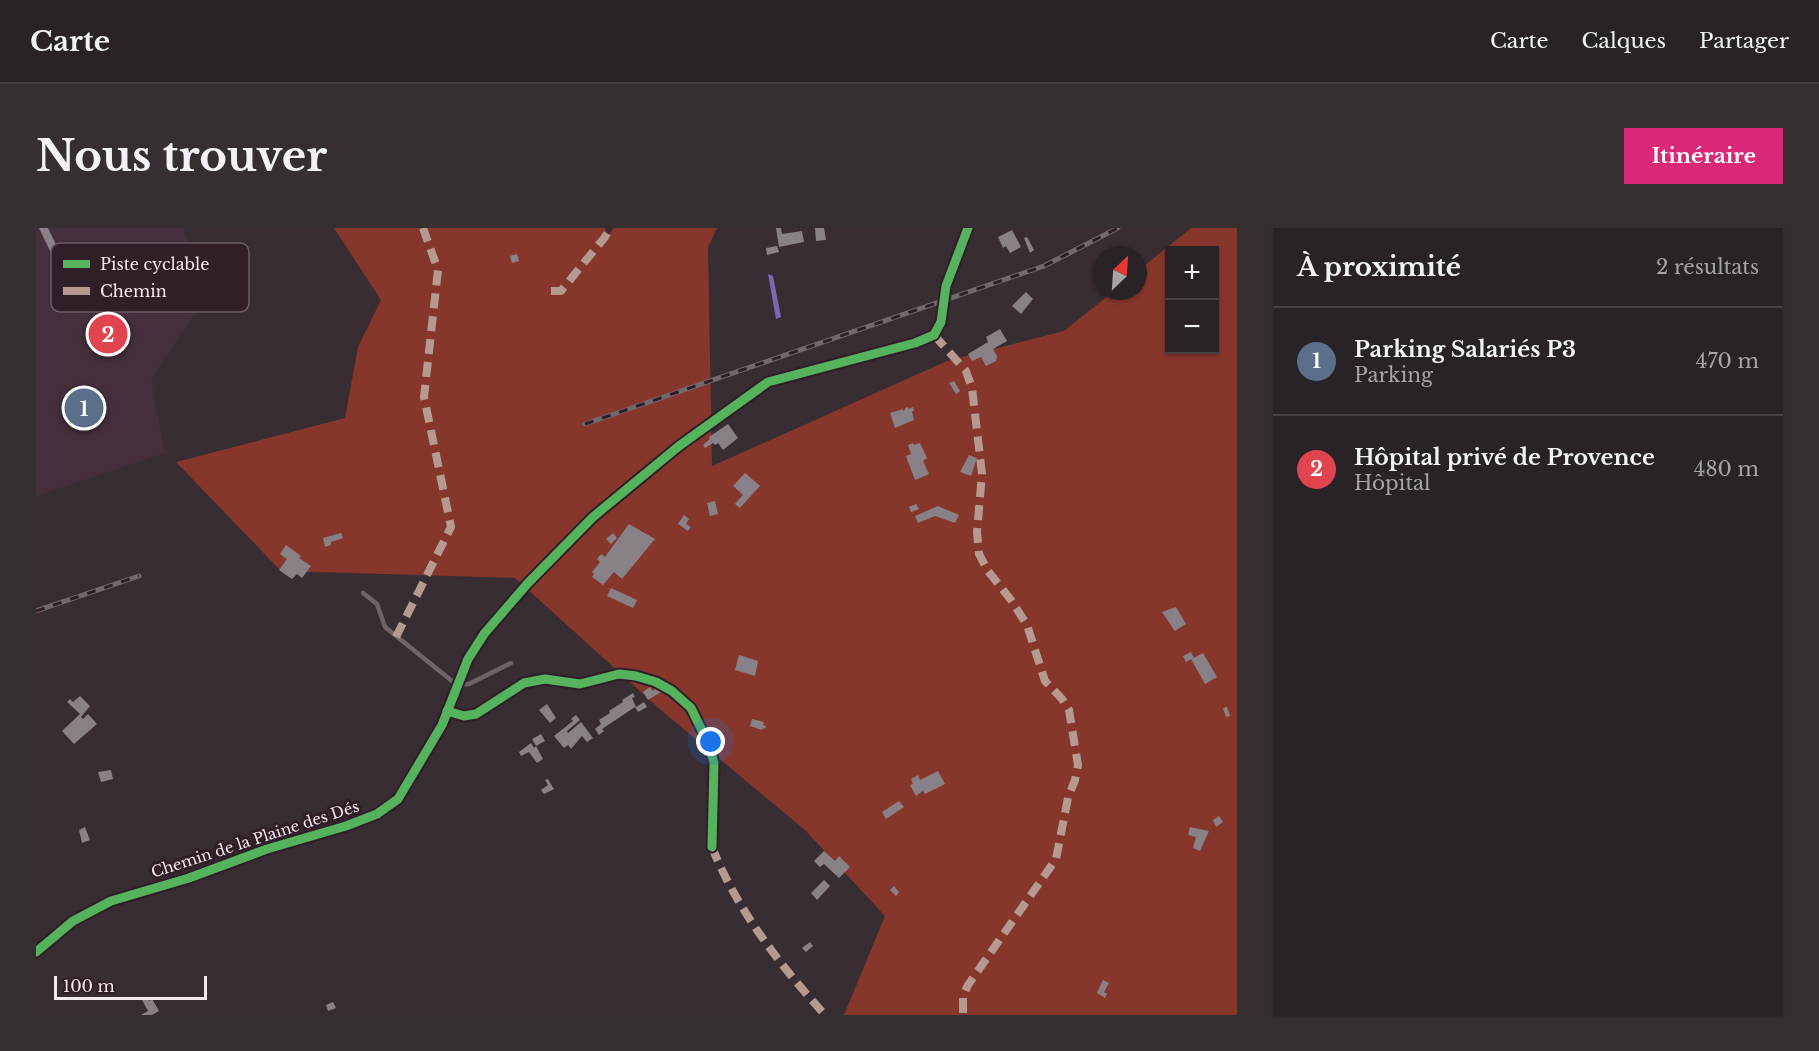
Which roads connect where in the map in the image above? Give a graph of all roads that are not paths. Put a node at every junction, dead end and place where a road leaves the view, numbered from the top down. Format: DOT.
graph roads {
  1 [pos="968,228"];
  2 [pos="363,593"];
  3 [pos="511,663"];
  4 [pos="457,685"];
  5 [pos="447,711"];
  6 [pos="712,847"];
  7 [pos="36,952"];
  1 -- 4 [label="street, Chemin de la Plaine des Dés"];
  2 -- 4 [label="lane"];
  3 -- 4 [label="lane"];
  4 -- 5 [label="street, Chemin de la Plaine des Dés"];
  5 -- 6 [label="street"];
  5 -- 7 [label="street, Chemin de la Plaine des Dés"];
}
